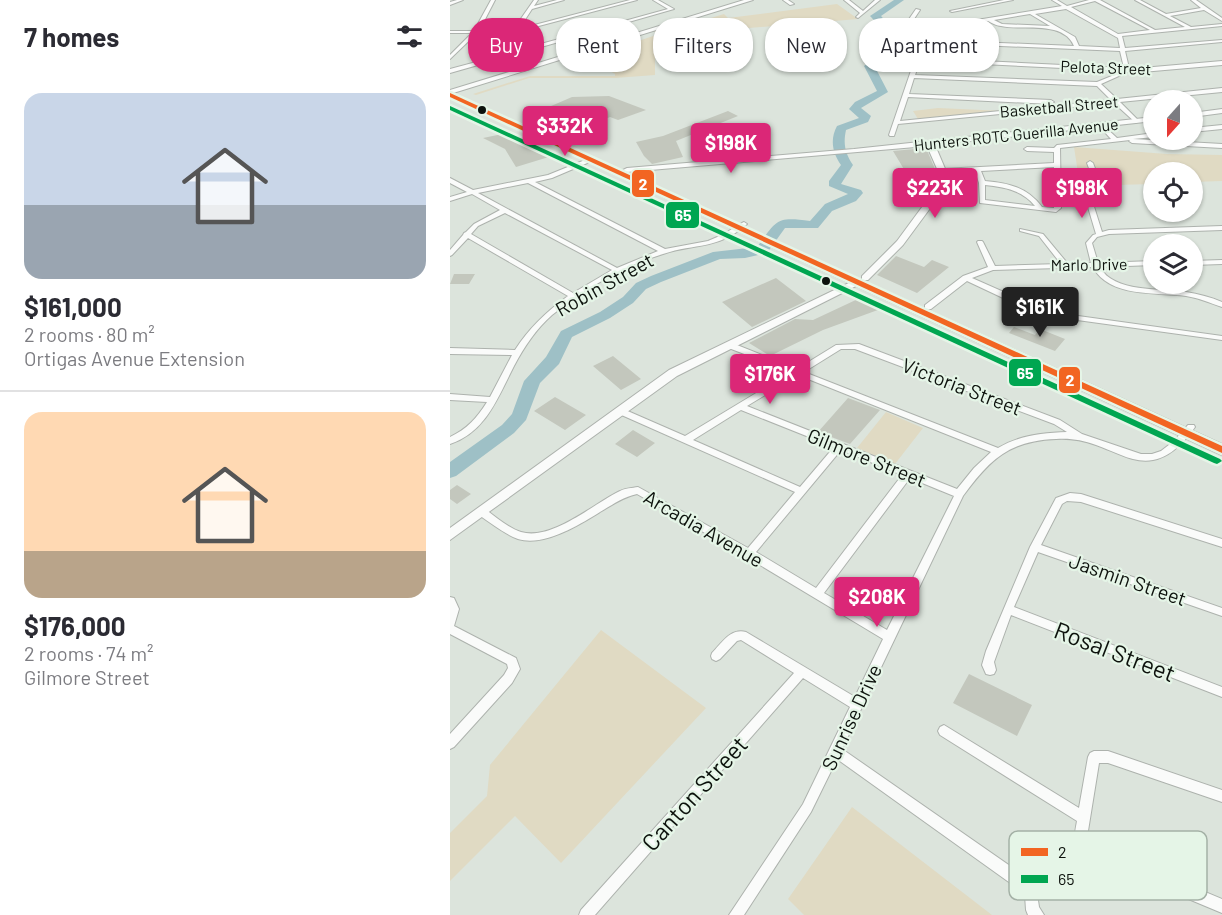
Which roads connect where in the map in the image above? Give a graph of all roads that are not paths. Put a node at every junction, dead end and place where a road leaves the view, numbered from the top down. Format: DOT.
graph roads {
  1 [pos="461,0"];
  2 [pos="494,0"];
  3 [pos="536,0"];
  4 [pos="562,0"];
  5 [pos="635,0"];
  6 [pos="655,0"];
  7 [pos="750,0"];
  8 [pos="783,0"];
  9 [pos="846,0"];
  10 [pos="878,0"];
  11 [pos="1011,0"];
  12 [pos="1054,0"];
  13 [pos="1095,0"];
  14 [pos="1137,0"];
  15 [pos="1155,0"];
  16 [pos="1193,0"];
  17 [pos="1143,3"];
  18 [pos="450,4"];
  19 [pos="792,4"];
  20 [pos="1067,7"];
  21 [pos="530,8"];
  22 [pos="1206,8"];
  23 [pos="918,10"];
  24 [pos="952,10"];
  25 [pos="862,12"];
  26 [pos="1031,13"];
  27 [pos="1167,15"];
  28 [pos="858,17"];
  29 [pos="484,18"];
  30 [pos="522,18"];
  31 [pos="912,18"];
  32 [pos="999,18"];
  33 [pos="1222,20"];
  34 [pos="544,24"];
  35 [pos="999,25"];
  36 [pos="1222,25"];
  37 [pos="1056,28"];
  38 [pos="1190,28"];
  39 [pos="1154,31"];
  40 [pos="450,32"];
  41 [pos="468,33"];
  42 [pos="1118,35"];
  43 [pos="468,40"];
  44 [pos="1222,41"];
  45 [pos="999,44"];
  46 [pos="544,45"];
  47 [pos="1077,48"];
  48 [pos="1123,50"];
  49 [pos="450,58"];
  50 [pos="999,63"];
  51 [pos="1222,63"];
  52 [pos="468,66"];
  53 [pos="1127,69"];
  54 [pos="450,71"];
  55 [pos="914,72"];
  56 [pos="913,76"];
  57 [pos="1098,84"];
  58 [pos="1222,90"];
  59 [pos="451,92"];
  60 [pos="906,95"];
  61 [pos="1115,101"];
  62 [pos="1083,103"];
  63 [pos="1222,111"];
  64 [pos="1203,114"];
  65 [pos="1143,120"];
  66 [pos="1136,121"];
  67 [pos="896,123"];
  68 [pos="1222,127"];
  69 [pos="1104,128"];
  70 [pos="1203,129"];
  71 [pos="892,135"];
  72 [pos="1143,138"];
  73 [pos="1118,139"];
  74 [pos="1137,139"];
  75 [pos="930,143"];
  76 [pos="1222,146"];
  77 [pos="1027,149"];
  78 [pos="1056,150"];
  79 [pos="590,160"];
  80 [pos="1090,163"];
  81 [pos="1057,165"];
  82 [pos="627,170"];
  83 [pos="978,170"];
  84 [pos="942,171"];
  85 [pos="450,180"];
  86 [pos="528,181"];
  87 [pos="982,183"];
  88 [pos="473,192"];
  89 [pos="450,199"];
  90 [pos="1040,208"];
  91 [pos="505,210"];
  92 [pos="740,226"];
  93 [pos="1222,228"];
  94 [pos="1022,230"];
  95 [pos="466,234"];
  96 [pos="1099,234"];
  97 [pos="980,242"];
  98 [pos="664,251"];
  99 [pos="450,254"];
  100 [pos="1203,262"];
  101 [pos="1222,262"];
  102 [pos="1095,263"];
  103 [pos="1143,263"];
  104 [pos="1065,264"];
  105 [pos="992,268"];
  106 [pos="618,271"];
  107 [pos="966,278"];
  108 [pos="860,281"];
  109 [pos="573,296"];
  110 [pos="1222,304"];
  111 [pos="928,307"];
  112 [pos="1222,338"];
  113 [pos="729,345"];
  114 [pos="1009,349"];
  115 [pos="450,351"];
  116 [pos="517,352"];
  117 [pos="797,374"];
  118 [pos="450,397"];
  119 [pos="493,399"];
  120 [pos="741,407"];
  121 [pos="621,411"];
  122 [pos="1188,430"];
  123 [pos="1081,436"];
  124 [pos="687,439"];
  125 [pos="450,441"];
  126 [pos="1222,441"];
  127 [pos="839,447"];
  128 [pos="1222,450"];
  129 [pos="997,451"];
  130 [pos="908,474"];
  131 [pos="801,491"];
  132 [pos="959,494"];
  133 [pos="482,512"];
  134 [pos="450,536"];
  135 [pos="1222,543"];
  136 [pos="1035,547"];
  137 [pos="749,553"];
  138 [pos="817,595"];
  139 [pos="450,601"];
  140 [pos="1009,610"];
  141 [pos="1222,612"];
  142 [pos="450,624"];
  143 [pos="450,629"];
  144 [pos="888,637"];
  145 [pos="716,656"];
  146 [pos="990,670"];
  147 [pos="802,672"];
  148 [pos="1222,692"];
  149 [pos="857,705"];
  150 [pos="944,731"];
  151 [pos="450,743"];
  152 [pos="835,751"];
  153 [pos="1222,796"];
  154 [pos="1084,818"];
  155 [pos="1082,831"];
  156 [pos="1009,874"];
  157 [pos="1032,900"];
  158 [pos="1207,900"];
  159 [pos="1222,906"];
  160 [pos="586,915"];
  161 [pos="736,915"];
  162 [pos="1036,915"];
  1 -- 18 [label="street"];
  2 -- 29 [label="street"];
  3 -- 21 [label="street"];
  4 -- 21 [label="street"];
  5 -- 34 [label="street"];
  6 -- 46 [label="street"];
  7 -- 59 [label="street"];
  8 -- 19 [label="street"];
  9 -- 25 [label="street"];
  10 -- 25 [label="street"];
  11 -- 24 [label="street"];
  12 -- 20 [label="street"];
  13 -- 20 [label="street"];
  13 -- 39 [label="street"];
  14 -- 17 [label="street"];
  15 -- 17 [label="street"];
  16 -- 22 [label="street"];
  17 -- 27 [label="street"];
  20 -- 26 [label="street"];
  20 -- 42 [label="street"];
  21 -- 30 [label="street"];
  22 -- 27 [label="street"];
  22 -- 33 [label="street"];
  23 -- 31 [label="street"];
  25 -- 28 [label="street"];
  26 -- 32 [label="street"];
  26 -- 37 [label="street"];
  27 -- 38 [label="street"];
  35 -- 37 [label="street"];
  36 -- 38 [label="street"];
  37 -- 47 [label="street"];
  38 -- 39 [label="street"];
  39 -- 42 [label="street"];
  40 -- 41 [label="street"];
  42 -- 48 [label="street"];
  43 -- 49 [label="street"];
  44 -- 48 [label="street"];
  45 -- 47 [label="street"];
  47 -- 48 [label="street"];
  48 -- 53 [label="street"];
  50 -- 53 [label="street, Pelota Street"];
  51 -- 53 [label="street, Pelota Street"];
  52 -- 54 [label="street"];
  53 -- 57 [label="street"];
  55 -- 56 [label="street"];
  56 -- 57 [label="street"];
  56 -- 60 [label="street"];
  57 -- 61 [label="street"];
  58 -- 61 [label="street, Basketball Street"];
  59 -- 79 [label="main road"];
  59 -- 82 [label="main road"];
  60 -- 62 [label="street"];
  60 -- 67 [label="street"];
  61 -- 62 [label="street, Basketball Street"];
  61 -- 66 [label="street"];
  62 -- 67 [label="street, Basketball Street"];
  63 -- 64 [label="street"];
  65 -- 66 [label="street, Hunters ROTC Guerilla Avenue"];
  66 -- 75 [label="street, Hunters ROTC Guerilla Avenue"];
  67 -- 71 [label="street"];
  68 -- 70 [label="street"];
  69 -- 73 [label="street"];
  72 -- 74 [label="street"];
  73 -- 74 [label="street"];
  73 -- 78 [label="street"];
  74 -- 76 [label="street"];
  75 -- 82 [label="street, Hunters ROTC Guerilla Avenue"];
  75 -- 84 [label="street"];
  77 -- 78 [label="street"];
  78 -- 81 [label="street"];
  79 -- 86 [label="street"];
  79 -- 92 [label="main road"];
  80 -- 96 [label="street"];
  81 -- 83 [label="street"];
  81 -- 90 [label="street"];
  82 -- 92 [label="main road"];
  83 -- 84 [label="street"];
  83 -- 87 [label="street"];
  84 -- 108 [label="street"];
  85 -- 88 [label="street"];
  86 -- 88 [label="street"];
  86 -- 98 [label="street"];
  87 -- 90 [label="street"];
  87 -- 90 [label="street"];
  88 -- 89 [label="street"];
  88 -- 91 [label="street"];
  91 -- 95 [label="street"];
  91 -- 106 [label="street"];
  92 -- 98 [label="street, Robin Street"];
  92 -- 108 [label="main road"];
  93 -- 96 [label="street"];
  94 -- 104 [label="street"];
  95 -- 99 [label="street"];
  95 -- 109 [label="street"];
  96 -- 102 [label="street"];
  97 -- 105 [label="street"];
  98 -- 106 [label="street, Robin Street"];
  100 -- 101 [label="street"];
  102 -- 103 [label="street, Marlo Drive"];
  102 -- 104 [label="street, Marlo Drive"];
  102 -- 110 [label="street"];
  104 -- 105 [label="street, Marlo Drive"];
  105 -- 107 [label="street, Marlo Drive"];
  106 -- 109 [label="street, Robin Street"];
  107 -- 111 [label="street, Marlo Drive"];
  107 -- 112 [label="street"];
  108 -- 111 [label="main road"];
  108 -- 113 [label="street"];
  108 -- 114 [label="main road"];
  109 -- 116 [label="street, Robin Street"];
  111 -- 114 [label="main road"];
  113 -- 117 [label="street"];
  113 -- 121 [label="street"];
  114 -- 122 [label="main road"];
  115 -- 116 [label="street"];
  116 -- 119 [label="street, Robin Street"];
  117 -- 120 [label="street"];
  117 -- 123 [label="street, Victoria Street"];
  117 -- 129 [label="street"];
  118 -- 119 [label="street"];
  119 -- 125 [label="street, Robin Street"];
  120 -- 124 [label="street"];
  120 -- 127 [label="street, Gilmore Street"];
  121 -- 124 [label="street"];
  121 -- 133 [label="street"];
  122 -- 123 [label="street, Sunrise Drive"];
  122 -- 126 [label="main road"];
  122 -- 128 [label="main road"];
  123 -- 129 [label="street, Sunrise Drive"];
  124 -- 131 [label="street"];
  127 -- 130 [label="street, Gilmore Street"];
  127 -- 131 [label="street"];
  129 -- 132 [label="street, Sunrise Drive"];
  130 -- 132 [label="street, Gilmore Street"];
  130 -- 138 [label="street"];
  131 -- 137 [label="street"];
  132 -- 144 [label="street, Sunrise Drive"];
  133 -- 134 [label="street"];
  133 -- 137 [label="street, Arcadia Avenue"];
  135 -- 136 [label="street"];
  136 -- 140 [label="street"];
  136 -- 141 [label="street, Jasmin Street"];
  137 -- 138 [label="street, Arcadia Avenue"];
  138 -- 144 [label="street, Arcadia Avenue"];
  139 -- 142 [label="street"];
  140 -- 146 [label="street"];
  140 -- 148 [label="street, Rosal Street"];
  143 -- 151 [label="street"];
  144 -- 149 [label="street, Sunrise Drive"];
  145 -- 147 [label="street"];
  147 -- 149 [label="street"];
  147 -- 160 [label="street, Canton Street"];
  149 -- 152 [label="street, Sunrise Drive"];
  150 -- 154 [label="street"];
  152 -- 156 [label="street"];
  152 -- 161 [label="street, Sunrise Drive"];
  153 -- 154 [label="street"];
  154 -- 155 [label="street"];
  157 -- 162 [label="street"];
  158 -- 159 [label="street"];
}
